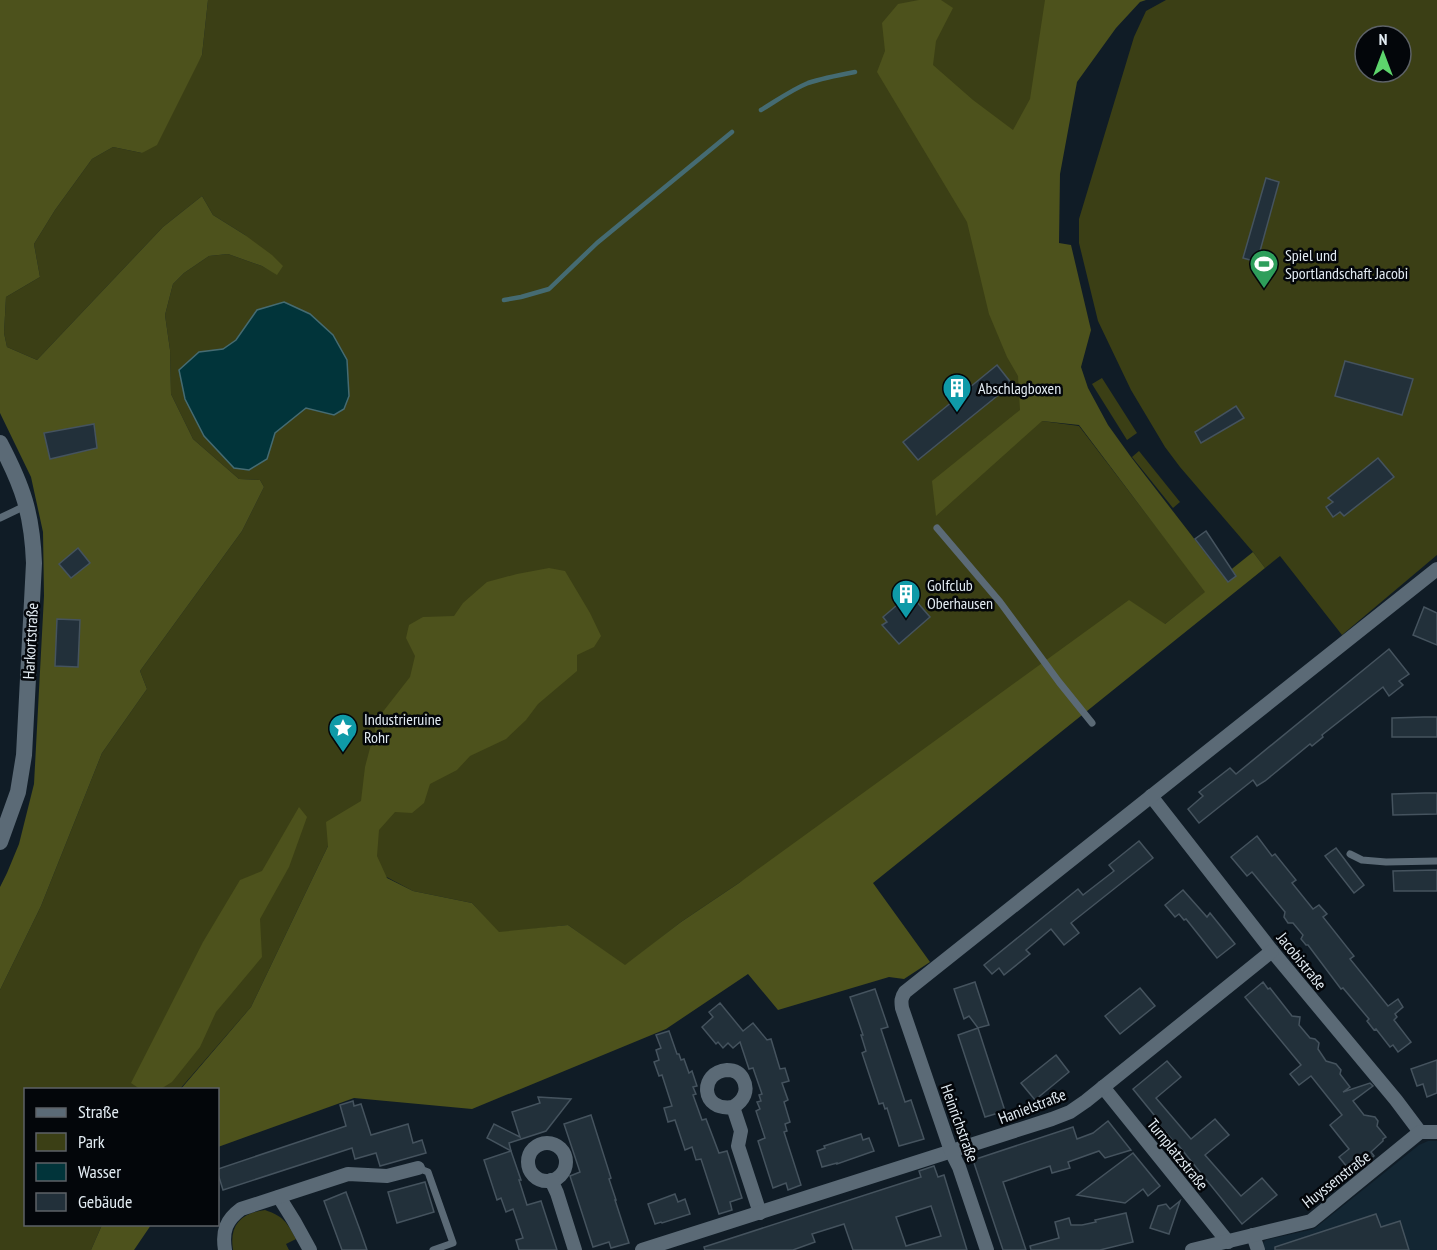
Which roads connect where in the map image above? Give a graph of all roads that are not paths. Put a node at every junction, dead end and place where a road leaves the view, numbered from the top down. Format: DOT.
graph roads {
  1 [pos="0,443"];
  2 [pos="27,505"];
  3 [pos="0,518"];
  4 [pos="936,528"];
  5 [pos="1437,569"];
  6 [pos="1092,723"];
  7 [pos="1151,796"];
  8 [pos="0,842"];
  9 [pos="1350,854"];
  10 [pos="1437,861"];
  11 [pos="1272,951"];
  12 [pos="1103,1087"];
  13 [pos="733,1107"];
  14 [pos="1420,1132"];
  15 [pos="1437,1132"];
  16 [pos="951,1151"];
  17 [pos="418,1168"];
  18 [pos="551,1180"];
  19 [pos="279,1197"];
  20 [pos="760,1213"];
  21 [pos="1253,1235"];
  22 [pos="1228,1242"];
  23 [pos="225,1250"];
  24 [pos="310,1250"];
  25 [pos="433,1250"];
  26 [pos="575,1250"];
  27 [pos="642,1250"];
  28 [pos="987,1250"];
  29 [pos="1192,1250"];
  30 [pos="1258,1250"];
  1 -- 2 [label="street, Harkortstraße"];
  2 -- 3 [label="lane"];
  2 -- 8 [label="street, Harkortstraße"];
  4 -- 6 [label="lane"];
  5 -- 7 [label="street"];
  7 -- 11 [label="street, Jacobistraße"];
  7 -- 16 [label="street, Heinrichstraße"];
  9 -- 10 [label="lane"];
  11 -- 12 [label="street, Hanielstraße"];
  11 -- 14 [label="street, Jacobistraße"];
  12 -- 16 [label="street, Hanielstraße"];
  12 -- 22 [label="street, Turnplatzstraße"];
  13 -- 20 [label="street"];
  14 -- 15 [label="street"];
  14 -- 21 [label="street, Huyssenstraße"];
  16 -- 20 [label="street, Hanielstraße"];
  16 -- 28 [label="street, Heinrichstraße"];
  17 -- 19 [label="street"];
  17 -- 25 [label="lane"];
  18 -- 26 [label="street"];
  19 -- 23 [label="street"];
  19 -- 24 [label="street"];
  20 -- 27 [label="street, Hanielstraße"];
  21 -- 22 [label="street, Huyssenstraße"];
  21 -- 30 [label="street"];
  22 -- 29 [label="street, Huyssenstraße"];
}
